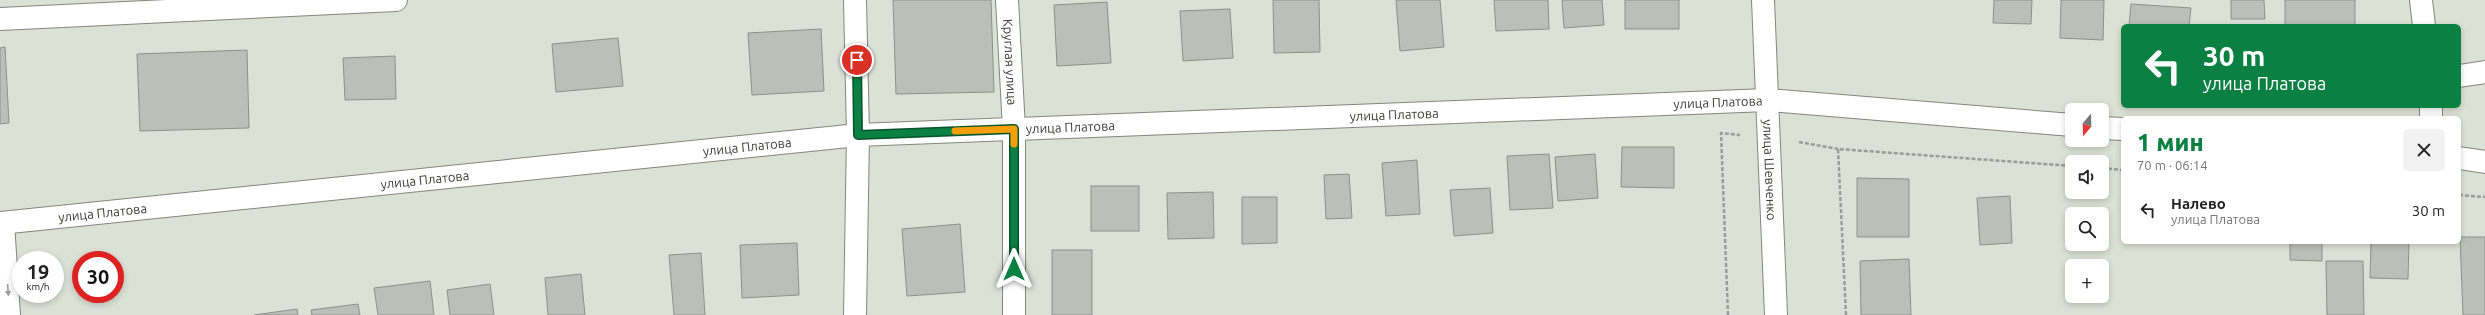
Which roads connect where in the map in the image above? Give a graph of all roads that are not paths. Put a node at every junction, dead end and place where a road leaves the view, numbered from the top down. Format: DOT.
graph roads {
  1 [pos="396,0"];
  2 [pos="856,0"];
  3 [pos="1008,0"];
  4 [pos="1763,0"];
  5 [pos="2422,0"];
  6 [pos="0,19"];
  7 [pos="2424,24"];
  8 [pos="2485,72"];
  9 [pos="2461,76"];
  10 [pos="1768,100"];
  11 [pos="2065,124"];
  12 [pos="2109,128"];
  13 [pos="1014,129"];
  14 [pos="2121,129"];
  15 [pos="858,135"];
  16 [pos="2461,158"];
  17 [pos="2485,162"];
  18 [pos="1,223"];
  19 [pos="9,315"];
  20 [pos="855,315"];
  21 [pos="1014,315"];
  22 [pos="1776,315"];
  1 -- 6 [label="street"];
  2 -- 15 [label="street"];
  3 -- 13 [label="street, Круглая улица"];
  4 -- 10 [label="street, улица Шевченко"];
  5 -- 7 [label="street"];
  8 -- 9 [label="street"];
  10 -- 11 [label="street, улица Платова"];
  10 -- 13 [label="street, улица Платова"];
  10 -- 22 [label="street, улица Шевченко"];
  12 -- 14 [label="street"];
  13 -- 15 [label="street, улица Платова"];
  13 -- 21 [label="street, Круглая улица"];
  15 -- 18 [label="street, улица Платова"];
  15 -- 20 [label="street"];
  16 -- 17 [label="street"];
  18 -- 19 [label="street, one-way"];
}
